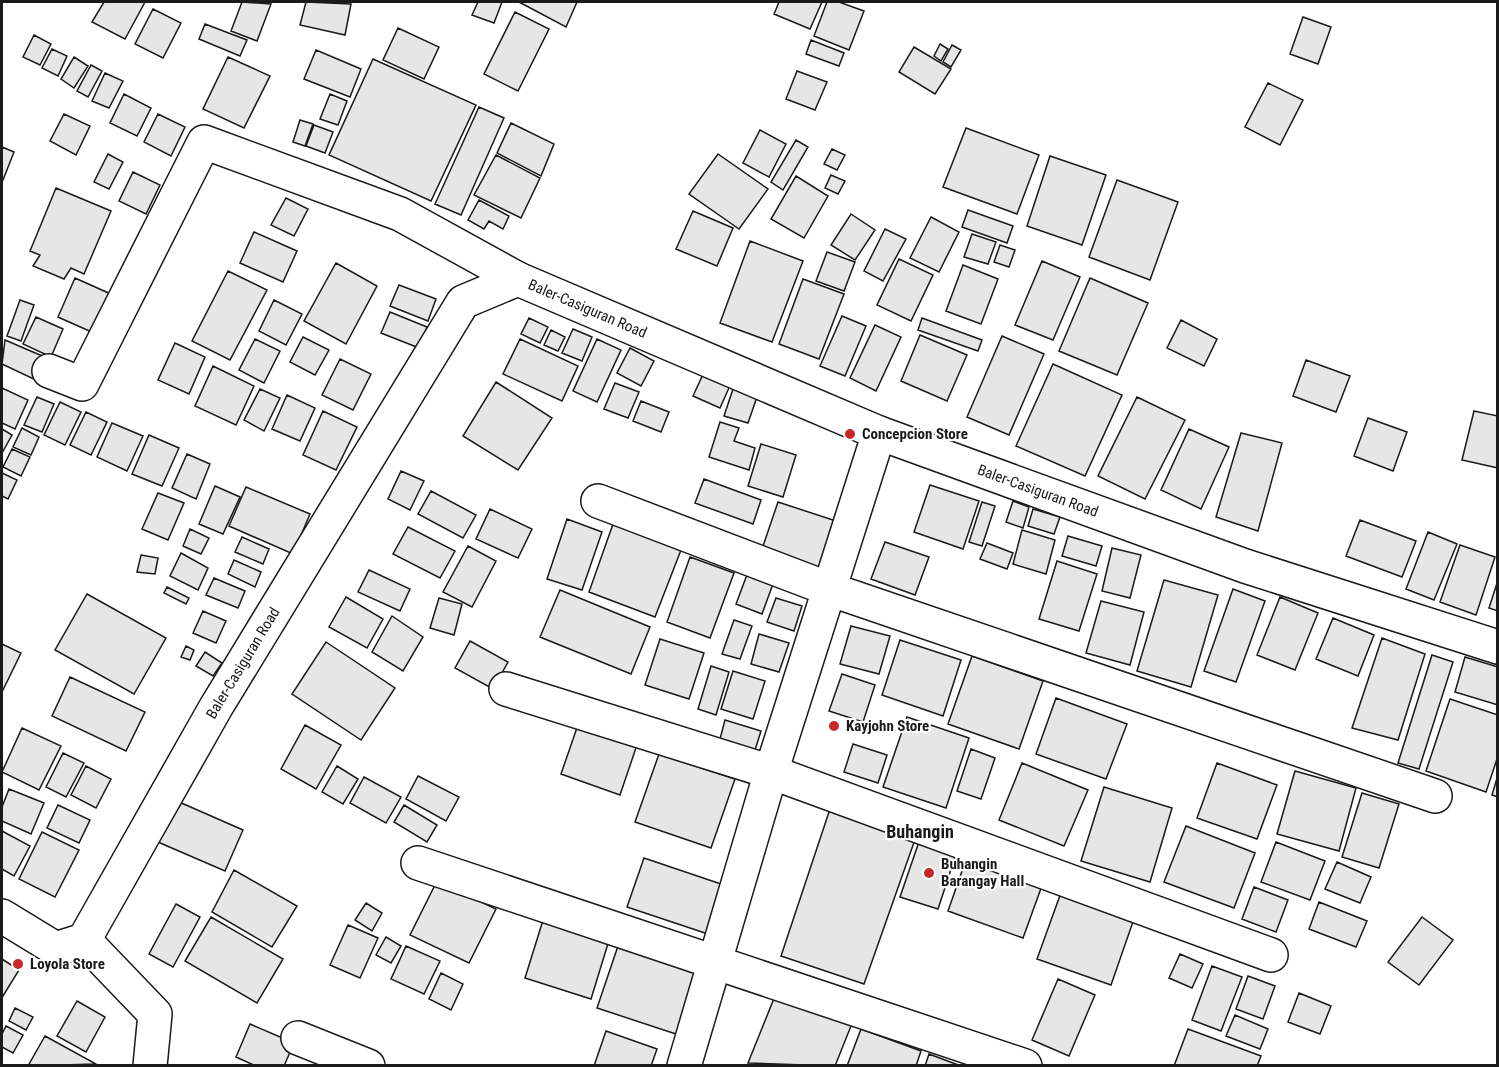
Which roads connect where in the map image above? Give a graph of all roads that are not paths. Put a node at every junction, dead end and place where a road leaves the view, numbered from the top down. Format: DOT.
graph roads {
  1 [pos="518,279"];
  2 [pos="49,371"];
  3 [pos="879,433"];
  4 [pos="598,501"];
  5 [pos="829,589"];
  6 [pos="1497,647"];
  7 [pos="506,689"];
  8 [pos="771,772"];
  9 [pos="1435,796"];
  10 [pos="418,863"];
  11 [pos="2,916"];
  12 [pos="84,940"];
  13 [pos="1271,955"];
  14 [pos="716,961"];
  15 [pos="298,1038"];
  16 [pos="150,1065"];
  17 [pos="368,1065"];
  18 [pos="684,1065"];
  19 [pos="1025,1065"];
  1 -- 2 [label="street"];
  1 -- 3 [label="street, Baler-Casiguran Road"];
  1 -- 12 [label="street, Baler-Casiguran Road"];
  3 -- 5 [label="street"];
  3 -- 6 [label="street, Baler-Casiguran Road"];
  4 -- 5 [label="street"];
  5 -- 8 [label="street"];
  5 -- 9 [label="street"];
  7 -- 8 [label="street"];
  8 -- 13 [label="street"];
  8 -- 14 [label="street"];
  10 -- 14 [label="street"];
  11 -- 12 [label="street"];
  12 -- 16 [label="street"];
  14 -- 18 [label="street"];
  14 -- 19 [label="street"];
  15 -- 17 [label="street"];
}
